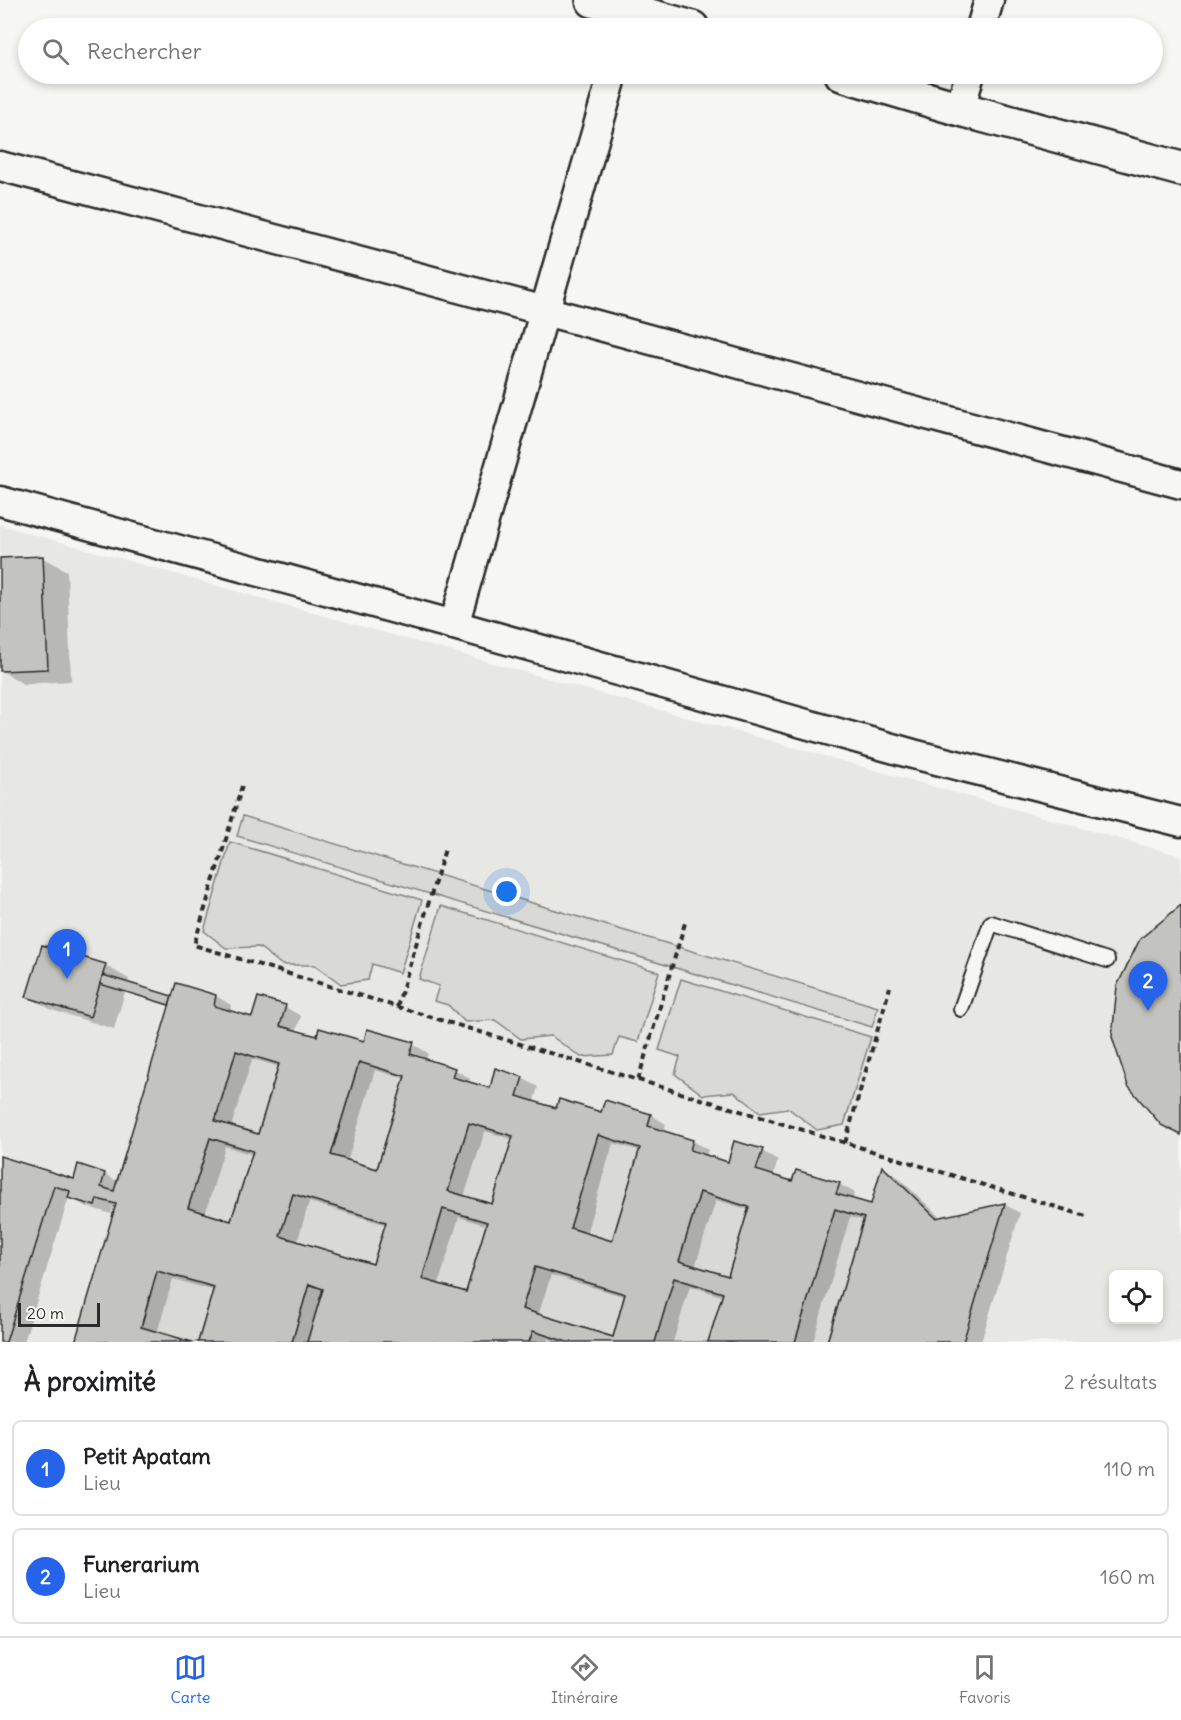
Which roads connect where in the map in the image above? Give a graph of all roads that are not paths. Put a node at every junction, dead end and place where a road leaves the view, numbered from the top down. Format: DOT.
graph roads {
  1 [pos="593,0"];
  2 [pos="989,0"];
  3 [pos="679,17"];
  4 [pos="625,18"];
  5 [pos="662,18"];
  6 [pos="984,18"];
  7 [pos="610,84"];
  8 [pos="876,84"];
  9 [pos="967,84"];
  10 [pos="960,109"];
  11 [pos="1180,165"];
  12 [pos="0,166"];
  13 [pos="545,311"];
  14 [pos="1181,484"];
  15 [pos="0,501"];
  16 [pos="454,625"];
  17 [pos="1181,822"];
  18 [pos="1107,960"];
  19 [pos="962,1009"];
  1 -- 4 [label="street"];
  2 -- 6 [label="street"];
  3 -- 5 [label="street"];
  7 -- 13 [label="street"];
  8 -- 10 [label="street"];
  9 -- 10 [label="street"];
  10 -- 11 [label="street"];
  12 -- 13 [label="street"];
  13 -- 14 [label="street"];
  13 -- 16 [label="street"];
  15 -- 16 [label="street"];
  16 -- 17 [label="street"];
  18 -- 19 [label="lane"];
}
